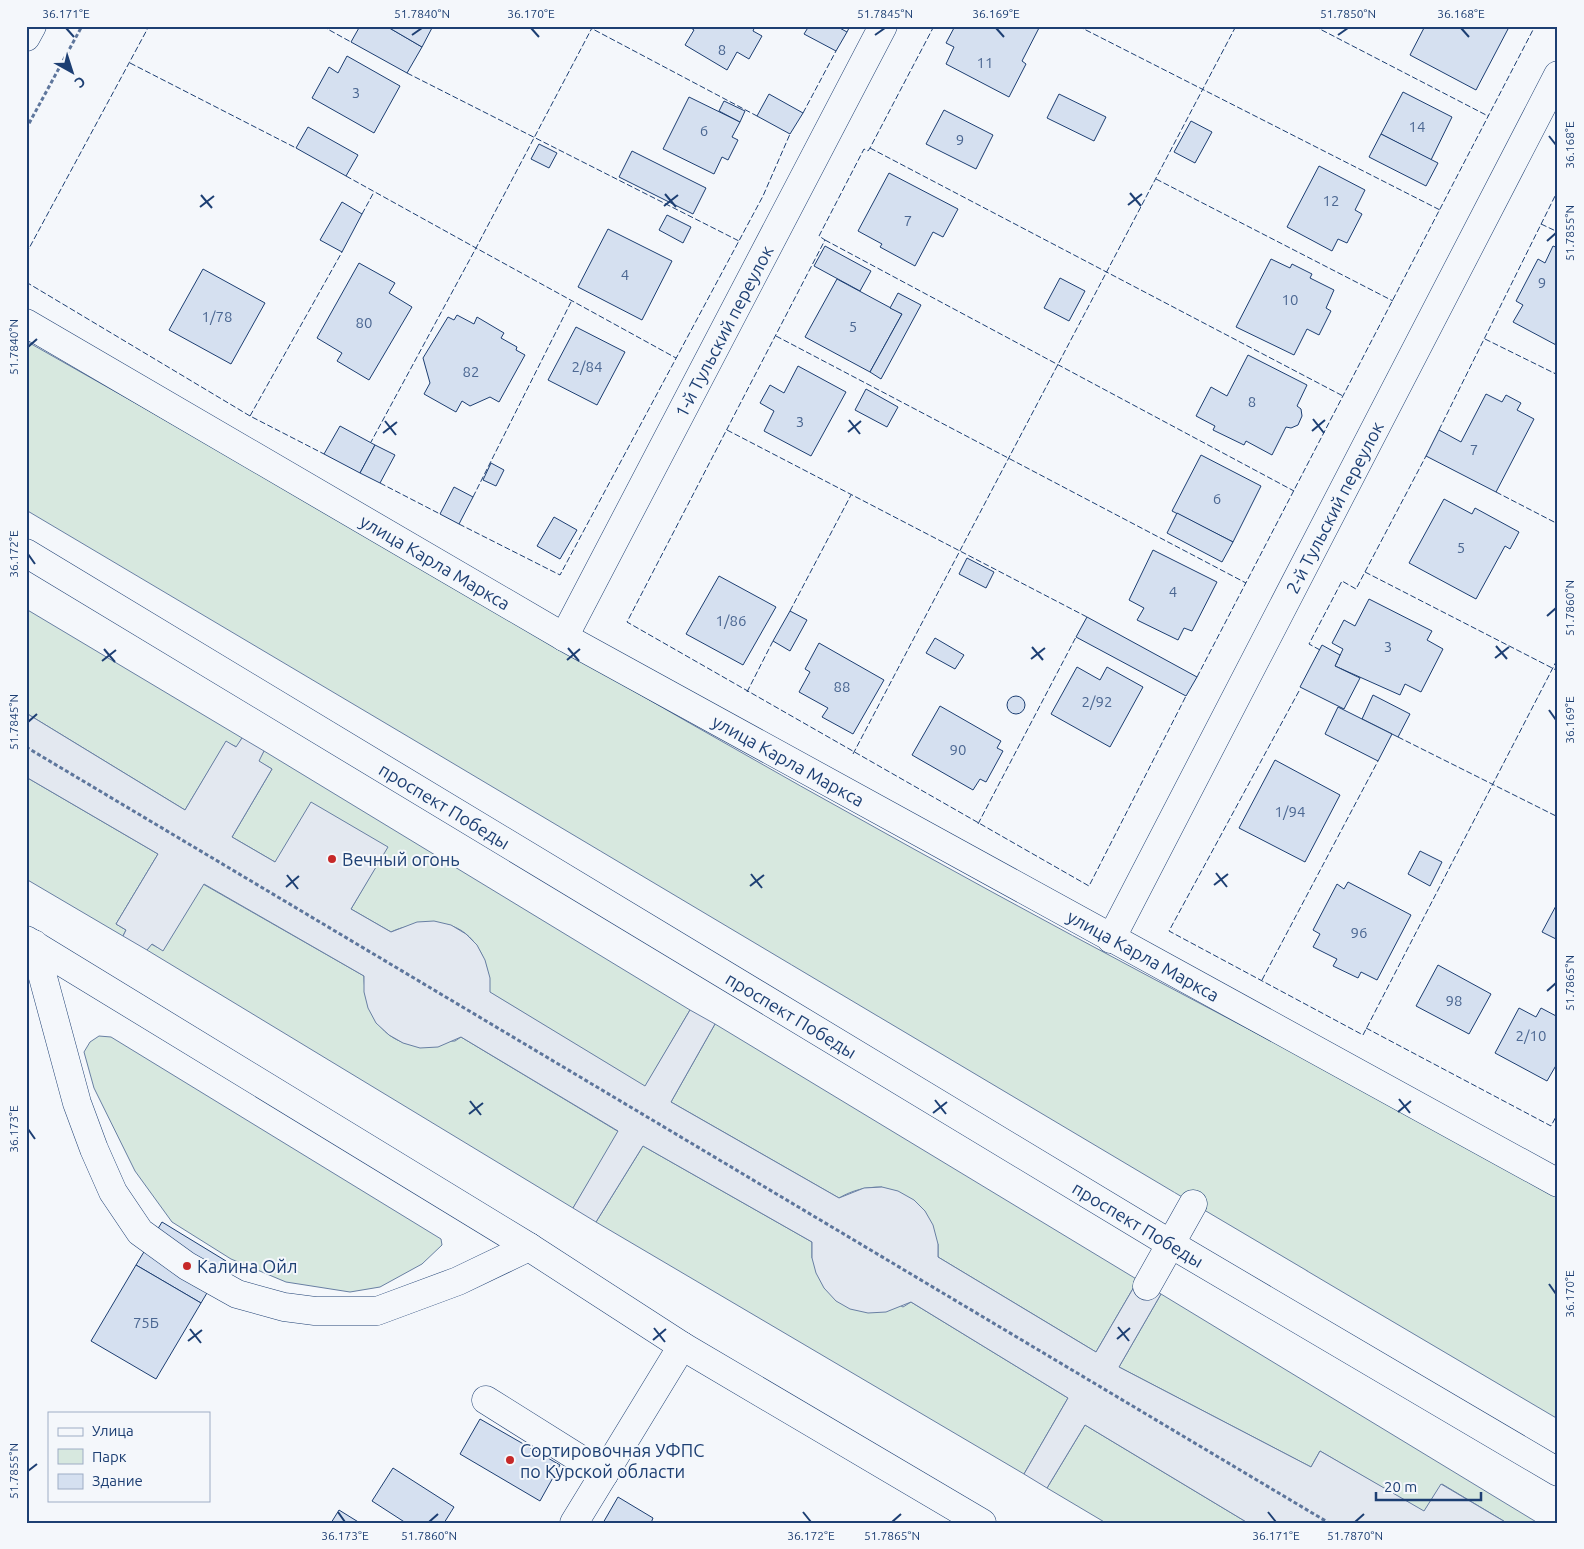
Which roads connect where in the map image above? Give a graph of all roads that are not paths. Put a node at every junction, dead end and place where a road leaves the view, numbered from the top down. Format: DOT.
graph roads {
  1 [pos="32,26"];
  2 [pos="883,26"];
  3 [pos="26,38"];
  4 [pos="1558,75"];
  5 [pos="26,322"];
  6 [pos="26,553"];
  7 [pos="564,637"];
  8 [pos="1112,939"];
  9 [pos="30,942"];
  10 [pos="1558,1183"];
  11 [pos="1193,1204"];
  12 [pos="1170,1243"];
  13 [pos="529,1247"];
  14 [pos="1147,1286"];
  15 [pos="682,1346"];
  16 [pos="486,1400"];
  17 [pos="1558,1472"];
  18 [pos="604,1474"];
  19 [pos="574,1523"];
  20 [pos="982,1523"];
  1 -- 3 [label="street"];
  2 -- 7 [label="street, 1-й Тульский переулок"];
  4 -- 8 [label="street, 2-й Тульский переулок"];
  5 -- 7 [label="street, улица Карла Маркса"];
  6 -- 12 [label="street, проспект Победы"];
  7 -- 8 [label="street, улица Карла Маркса"];
  8 -- 10 [label="street, улица Карла Маркса"];
  9 -- 13 [label="street"];
  9 -- 13 [label="street"];
  11 -- 12 [label="street"];
  12 -- 14 [label="street"];
  12 -- 17 [label="street, проспект Победы"];
  13 -- 15 [label="street"];
  15 -- 18 [label="street"];
  15 -- 20 [label="street"];
  16 -- 18 [label="street"];
  18 -- 19 [label="street"];
}
